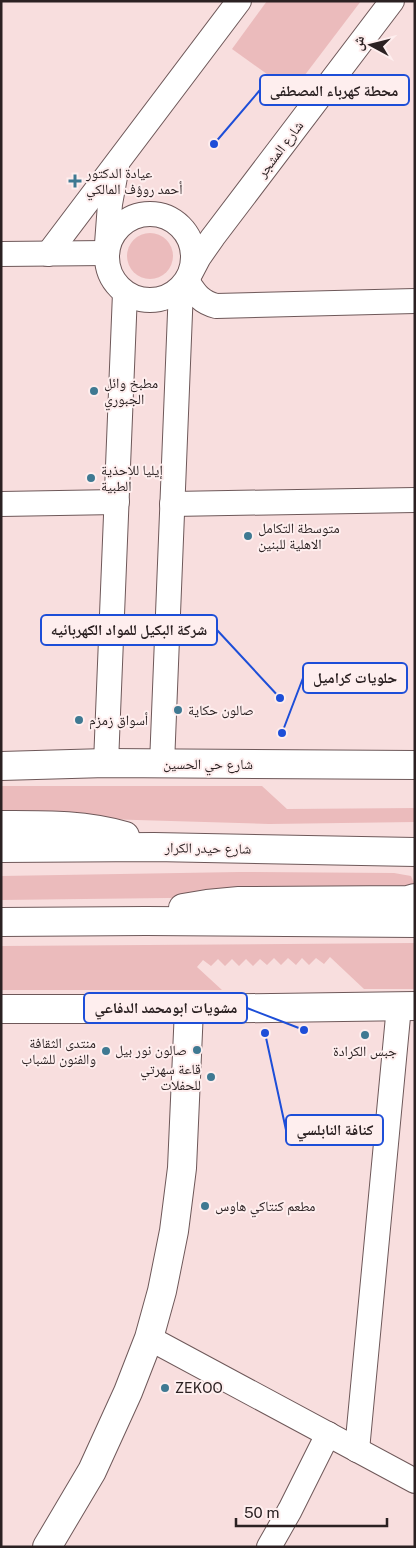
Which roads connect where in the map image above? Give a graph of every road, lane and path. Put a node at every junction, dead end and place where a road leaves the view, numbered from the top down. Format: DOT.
graph roads {
  1 [pos="239,1"];
  2 [pos="392,1"];
  3 [pos="119,160"];
  4 [pos="107,251"];
  5 [pos="1,254"];
  6 [pos="48,254"];
  7 [pos="186,281"];
  8 [pos="126,293"];
  9 [pos="415,301"];
  10 [pos="415,500"];
  11 [pos="117,502"];
  12 [pos="1,504"];
  13 [pos="172,504"];
  14 [pos="106,763"];
  15 [pos="162,764"];
  16 [pos="415,765"];
  17 [pos="1,766"];
  18 [pos="1,825"];
  19 [pos="154,847"];
  20 [pos="1,848"];
  21 [pos="408,854"];
  22 [pos="415,898"];
  23 [pos="146,921"];
  24 [pos="1,922"];
  25 [pos="415,924"];
  26 [pos="407,1006"];
  27 [pos="1,1009"];
  28 [pos="189,1009"];
  29 [pos="149,1338"];
  30 [pos="328,1434"];
  31 [pos="356,1450"];
  32 [pos="415,1481"];
  33 [pos="47,1547"];
  34 [pos="269,1547"];
  1 -- 3 [label="street"];
  2 -- 7 [label="street, شارع المشجر"];
  3 -- 4 [label="street"];
  3 -- 6 [label="street"];
  4 -- 6 [label="street"];
  4 -- 7 [label="street"];
  4 -- 8 [label="street"];
  5 -- 6 [label="street"];
  7 -- 8 [label="street"];
  7 -- 9 [label="street"];
  7 -- 13 [label="street"];
  8 -- 11 [label="street"];
  10 -- 13 [label="street"];
  11 -- 12 [label="street"];
  11 -- 14 [label="street"];
  13 -- 15 [label="street"];
  14 -- 15 [label="main road, شارع حي الحسين"];
  14 -- 17 [label="main road, شارع حي الحسين"];
  15 -- 16 [label="main road, شارع حي الحسين"];
  18 -- 19 [label="main road"];
  19 -- 20 [label="main road, شارع حيدر الكرار"];
  19 -- 21 [label="main road, شارع حيدر الكرار"];
  22 -- 23 [label="main road"];
  23 -- 24 [label="main road"];
  23 -- 25 [label="main road"];
  26 -- 28 [label="main road"];
  26 -- 31 [label="street"];
  27 -- 28 [label="main road"];
  28 -- 29 [label="main road"];
  29 -- 30 [label="street"];
  29 -- 33 [label="main road"];
  30 -- 31 [label="street"];
  30 -- 34 [label="street"];
  31 -- 32 [label="street"];
}
